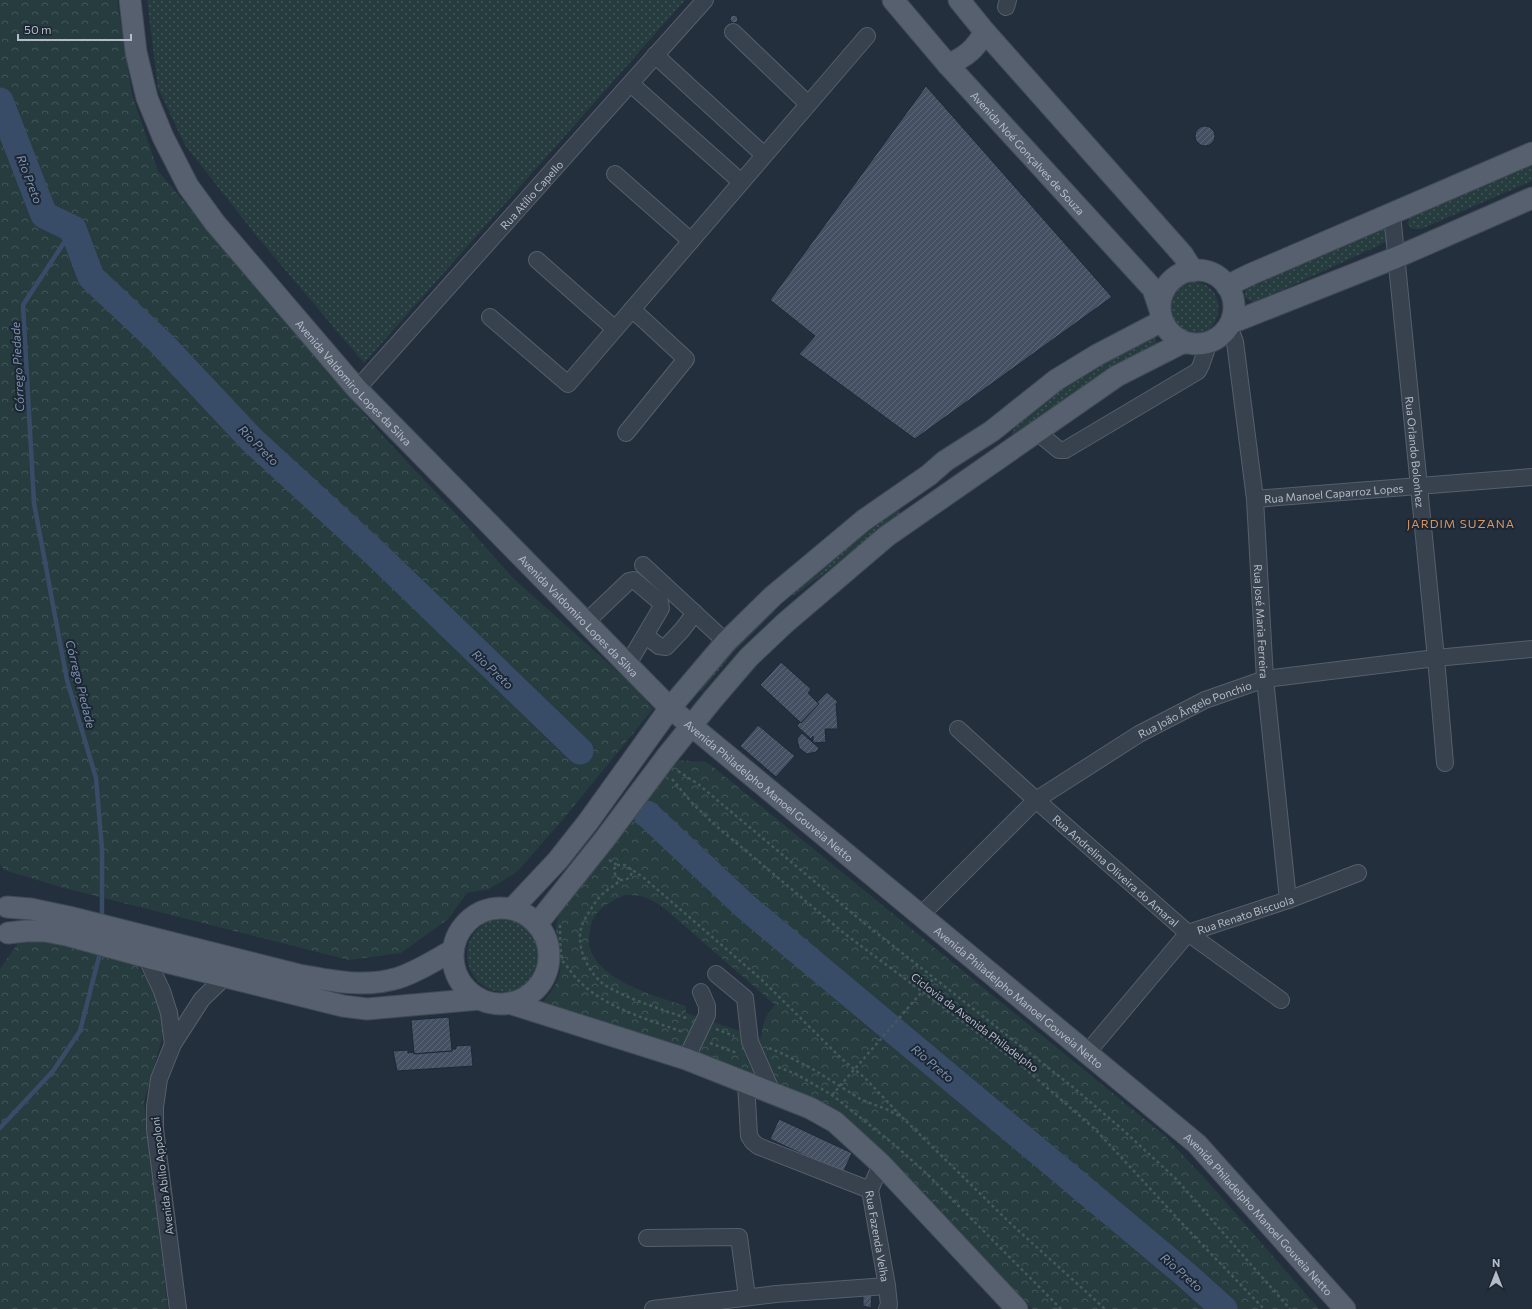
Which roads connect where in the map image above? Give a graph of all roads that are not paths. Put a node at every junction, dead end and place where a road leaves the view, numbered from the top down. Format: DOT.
graph roads {
  1 [pos="130,0"];
  2 [pos="705,0"];
  3 [pos="893,0"];
  4 [pos="959,0"];
  5 [pos="734,32"];
  6 [pos="985,32"];
  7 [pos="867,36"];
  8 [pos="655,55"];
  9 [pos="948,65"];
  10 [pos="631,84"];
  11 [pos="808,104"];
  12 [pos="1532,153"];
  13 [pos="764,155"];
  14 [pos="615,174"];
  15 [pos="741,182"];
  16 [pos="1532,198"];
  17 [pos="1392,214"];
  18 [pos="691,241"];
  19 [pos="1395,258"];
  20 [pos="537,260"];
  21 [pos="1193,271"];
  22 [pos="1227,286"];
  23 [pos="632,309"];
  24 [pos="1161,314"];
  25 [pos="490,317"];
  26 [pos="614,329"];
  27 [pos="1225,334"];
  28 [pos="1185,343"];
  29 [pos="357,389"];
  30 [pos="992,431"];
  31 [pos="1037,432"];
  32 [pos="626,433"];
  33 [pos="976,474"];
  34 [pos="929,475"];
  35 [pos="1532,477"];
  36 [pos="1419,486"];
  37 [pos="1255,499"];
  38 [pos="904,526"];
  39 [pos="643,565"];
  40 [pos="773,596"];
  41 [pos="695,613"];
  42 [pos="794,616"];
  43 [pos="586,622"];
  44 [pos="646,636"];
  45 [pos="726,642"];
  46 [pos="1532,649"];
  47 [pos="1436,658"];
  48 [pos="628,664"];
  49 [pos="1265,679"];
  50 [pos="670,708"];
  51 [pos="690,726"];
  52 [pos="958,729"];
  53 [pos="1445,762"];
  54 [pos="1036,800"];
  55 [pos="1358,873"];
  56 [pos="1288,900"];
  57 [pos="3,905"];
  58 [pos="512,909"];
  59 [pos="921,915"];
  60 [pos="537,924"];
  61 [pos="67,926"];
  62 [pos="1188,933"];
  63 [pos="4,937"];
  64 [pos="133,947"];
  65 [pos="453,950"];
  66 [pos="716,974"];
  67 [pos="226,976"];
  68 [pos="701,992"];
  69 [pos="480,999"];
  70 [pos="1281,1000"];
  71 [pos="509,1003"];
  72 [pos="173,1044"];
  73 [pos="1088,1053"];
  74 [pos="686,1059"];
  75 [pos="746,1082"];
  76 [pos="772,1092"];
  77 [pos="881,1164"];
  78 [pos="870,1190"];
  79 [pos="647,1238"];
  80 [pos="887,1286"];
  81 [pos="747,1297"];
  82 [pos="178,1309"];
  83 [pos="653,1309"];
  84 [pos="887,1309"];
  85 [pos="1017,1309"];
  86 [pos="1345,1309"];
  1 -- 29 [label="main road, Avenida Valdomiro Lopes da Silva"];
  2 -- 8 [label="street, Rua Atílio Capello"];
  3 -- 9 [label="main road, Avenida Noé Gonçalves de Souza"];
  4 -- 6 [label="main road"];
  5 -- 11 [label="street"];
  6 -- 9 [label="main road"];
  6 -- 21 [label="main road"];
  7 -- 11 [label="street"];
  8 -- 10 [label="street, Rua Atílio Capello"];
  8 -- 13 [label="street"];
  9 -- 24 [label="main road, Avenida Noé Gonçalves de Souza"];
  10 -- 15 [label="street"];
  10 -- 29 [label="street, Rua Atílio Capello"];
  11 -- 13 [label="street"];
  12 -- 17 [label="main road"];
  13 -- 15 [label="street"];
  14 -- 18 [label="street"];
  15 -- 18 [label="street"];
  16 -- 19 [label="main road"];
  17 -- 19 [label="street, Rua Orlando Bolonhez"];
  17 -- 22 [label="main road"];
  18 -- 23 [label="street"];
  19 -- 27 [label="main road"];
  19 -- 36 [label="street, Rua Orlando Bolonhez"];
  20 -- 26 [label="street"];
  21 -- 22 [label="main road"];
  21 -- 24 [label="main road"];
  22 -- 27 [label="main road"];
  23 -- 26 [label="street"];
  23 -- 32 [label="street"];
  24 -- 28 [label="main road"];
  24 -- 30 [label="main road"];
  25 -- 26 [label="street"];
  27 -- 28 [label="main road"];
  27 -- 31 [label="street"];
  27 -- 37 [label="street, Rua José Maria Ferreira"];
  28 -- 31 [label="main road"];
  29 -- 43 [label="main road, Avenida Valdomiro Lopes da Silva"];
  30 -- 33 [label="main road"];
  30 -- 34 [label="main road"];
  31 -- 33 [label="main road"];
  33 -- 38 [label="main road"];
  34 -- 38 [label="main road"];
  34 -- 40 [label="main road"];
  35 -- 36 [label="street, Rua Manoel Caparroz Lopes"];
  36 -- 37 [label="street, Rua Manoel Caparroz Lopes"];
  36 -- 47 [label="street, Rua Orlando Bolonhez"];
  37 -- 49 [label="street, Rua José Maria Ferreira"];
  38 -- 42 [label="main road"];
  39 -- 41 [label="street"];
  40 -- 42 [label="main road"];
  40 -- 45 [label="main road"];
  41 -- 44 [label="street"];
  41 -- 45 [label="street"];
  42 -- 51 [label="main road"];
  43 -- 44 [label="street"];
  43 -- 48 [label="main road, Avenida Valdomiro Lopes da Silva"];
  44 -- 48 [label="street"];
  45 -- 50 [label="main road"];
  46 -- 47 [label="street, Rua João Ângelo Ponchio"];
  47 -- 49 [label="street, Rua João Ângelo Ponchio"];
  47 -- 53 [label="street, Rua Orlando Bolonhez"];
  48 -- 50 [label="main road, Avenida Valdomiro Lopes da Silva"];
  49 -- 54 [label="street, Rua João Ângelo Ponchio"];
  49 -- 56 [label="street, Rua José Maria Ferreira"];
  50 -- 51 [label="main road, Avenida Philadelpho Manoel Gouveia Netto"];
  50 -- 58 [label="main road"];
  51 -- 59 [label="main road, Avenida Philadelpho Manoel Gouveia Netto"];
  51 -- 60 [label="main road"];
  52 -- 54 [label="street, Rua Andrelina Oliveira do Amaral"];
  54 -- 59 [label="street, Rua João Ângelo Ponchio"];
  54 -- 62 [label="street, Rua Andrelina Oliveira do Amaral"];
  55 -- 56 [label="street, Rua Renato Biscuola"];
  56 -- 62 [label="street, Rua Renato Biscuola"];
  57 -- 61 [label="main road"];
  57 -- 63 [label="main road"];
  58 -- 60 [label="main road"];
  58 -- 65 [label="main road"];
  59 -- 73 [label="main road, Avenida Philadelpho Manoel Gouveia Netto"];
  60 -- 71 [label="main road"];
  61 -- 63 [label="main road"];
  61 -- 64 [label="main road"];
  62 -- 70 [label="street, Rua Andrelina Oliveira do Amaral"];
  62 -- 73 [label="street, Rua Renato Biscuola"];
  64 -- 65 [label="main road"];
  64 -- 67 [label="main road"];
  64 -- 72 [label="street, Avenida Abílio Appoloni"];
  65 -- 69 [label="main road"];
  66 -- 76 [label="street"];
  67 -- 69 [label="main road"];
  67 -- 72 [label="street, Avenida Abílio Appoloni"];
  68 -- 74 [label="street"];
  69 -- 71 [label="main road"];
  71 -- 74 [label="main road"];
  72 -- 82 [label="street, Avenida Abílio Appoloni"];
  73 -- 86 [label="main road, Avenida Philadelpho Manoel Gouveia Netto"];
  74 -- 75 [label="main road"];
  75 -- 76 [label="main road"];
  75 -- 78 [label="street"];
  76 -- 77 [label="main road"];
  77 -- 78 [label="street, Rua Fazenda Velha"];
  77 -- 85 [label="main road"];
  78 -- 80 [label="street, Rua Fazenda Velha"];
  79 -- 81 [label="street"];
  80 -- 81 [label="street"];
  80 -- 84 [label="street, Rua Fazenda Velha"];
  81 -- 83 [label="street"];
}
